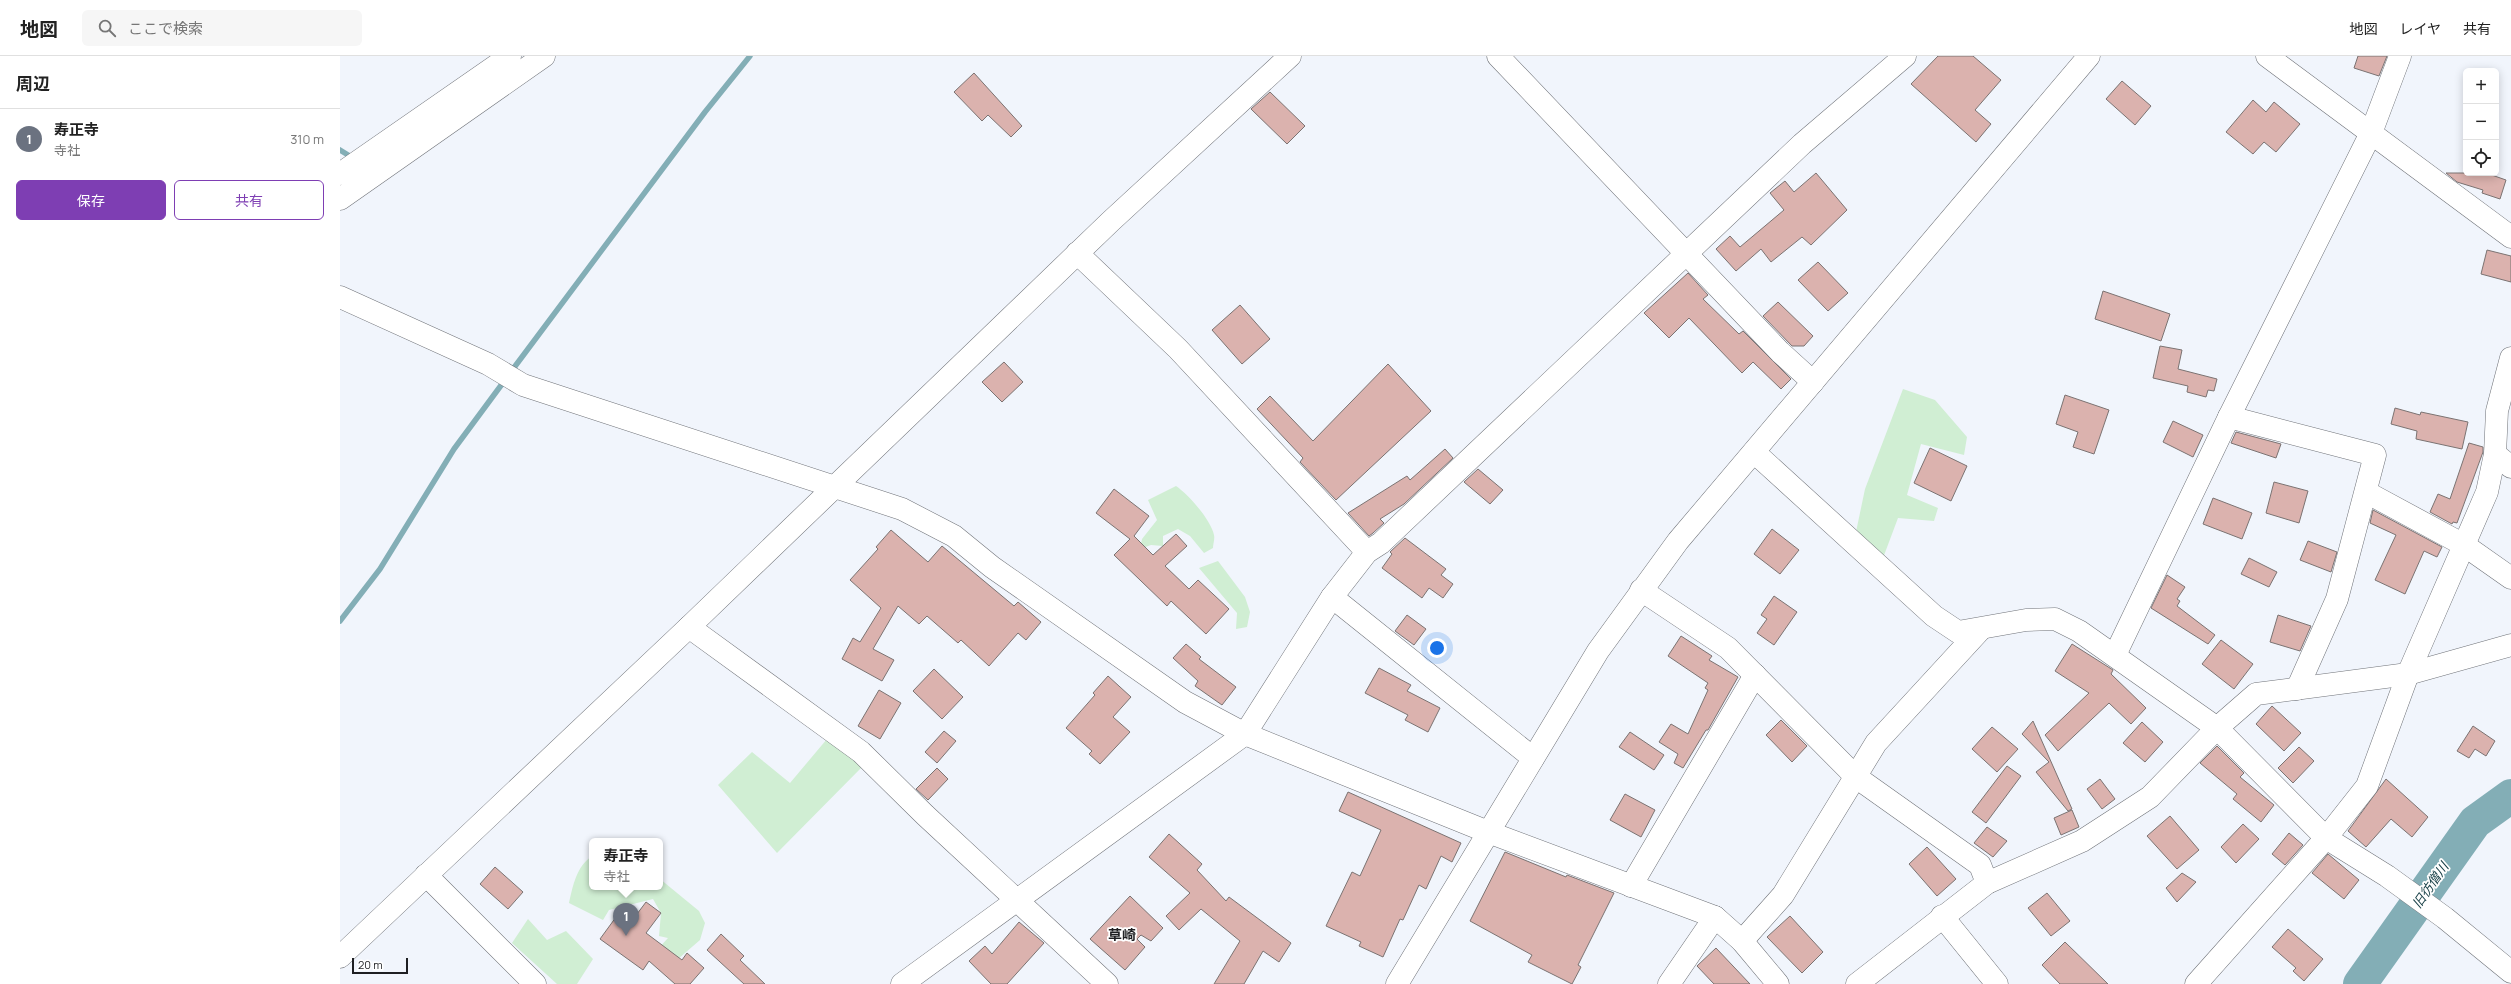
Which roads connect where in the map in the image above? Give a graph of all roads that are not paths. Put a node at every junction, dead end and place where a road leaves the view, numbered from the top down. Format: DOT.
graph roads {
  1 [pos="510,56"];
  2 [pos="544,56"];
  3 [pos="1290,56"];
  4 [pos="1498,56"];
  5 [pos="1905,56"];
  6 [pos="2089,56"];
  7 [pos="2267,56"];
  8 [pos="2400,56"];
  9 [pos="2371,133"];
  10 [pos="342,169"];
  11 [pos="340,199"];
  12 [pos="2511,236"];
  13 [pos="1077,253"];
  14 [pos="1685,253"];
  15 [pos="340,297"];
  16 [pos="2511,358"];
  17 [pos="1813,382"];
  18 [pos="2229,417"];
  19 [pos="1754,452"];
  20 [pos="2503,461"];
  21 [pos="833,487"];
  22 [pos="2366,492"];
  23 [pos="2464,545"];
  24 [pos="1367,552"];
  25 [pos="2511,578"];
  26 [pos="1641,590"];
  27 [pos="1332,597"];
  28 [pos="689,627"];
  29 [pos="1981,629"];
  30 [pos="2511,645"];
  31 [pos="2115,655"];
  32 [pos="2408,674"];
  33 [pos="1755,675"];
  34 [pos="2297,688"];
  35 [pos="2217,728"];
  36 [pos="1245,734"];
  37 [pos="1533,758"];
  38 [pos="1856,777"];
  39 [pos="1488,832"];
  40 [pos="2326,838"];
  41 [pos="426,875"];
  42 [pos="1987,883"];
  43 [pos="1631,886"];
  44 [pos="1017,901"];
  45 [pos="1942,916"];
  46 [pos="1715,917"];
  47 [pos="1742,941"];
  48 [pos="340,957"];
  49 [pos="2511,972"];
  50 [pos="535,984"];
  51 [pos="902,984"];
  52 [pos="1107,984"];
  53 [pos="1397,984"];
  54 [pos="1669,984"];
  55 [pos="1778,984"];
  56 [pos="1857,984"];
  57 [pos="1997,984"];
  58 [pos="2196,984"];
  1 -- 10 [label="street"];
  2 -- 11 [label="street"];
  3 -- 13 [label="street"];
  4 -- 14 [label="street"];
  5 -- 14 [label="street"];
  6 -- 17 [label="street"];
  7 -- 9 [label="street"];
  8 -- 9 [label="street"];
  9 -- 12 [label="street"];
  9 -- 18 [label="street"];
  13 -- 21 [label="street"];
  13 -- 24 [label="street"];
  14 -- 17 [label="street"];
  14 -- 24 [label="street"];
  15 -- 21 [label="street"];
  16 -- 20 [label="street"];
  17 -- 19 [label="street"];
  18 -- 22 [label="street"];
  18 -- 31 [label="street"];
  19 -- 26 [label="street"];
  19 -- 29 [label="street"];
  20 -- 23 [label="street"];
  21 -- 28 [label="street"];
  21 -- 36 [label="street"];
  22 -- 23 [label="street"];
  22 -- 34 [label="street"];
  23 -- 25 [label="street"];
  23 -- 32 [label="street"];
  24 -- 27 [label="street"];
  26 -- 33 [label="street"];
  26 -- 37 [label="street"];
  27 -- 36 [label="street"];
  27 -- 37 [label="street"];
  28 -- 41 [label="street"];
  28 -- 44 [label="street"];
  29 -- 31 [label="street"];
  29 -- 38 [label="street"];
  30 -- 32 [label="street"];
  31 -- 35 [label="street"];
  32 -- 34 [label="street"];
  32 -- 40 [label="street"];
  33 -- 38 [label="street"];
  33 -- 43 [label="street"];
  34 -- 35 [label="street"];
  35 -- 40 [label="street"];
  35 -- 42 [label="street"];
  36 -- 39 [label="street"];
  36 -- 44 [label="street"];
  37 -- 39 [label="street"];
  38 -- 42 [label="street"];
  38 -- 47 [label="street"];
  39 -- 43 [label="street"];
  39 -- 53 [label="street"];
  40 -- 49 [label="street"];
  40 -- 58 [label="street"];
  41 -- 48 [label="street"];
  41 -- 50 [label="street"];
  42 -- 45 [label="street"];
  43 -- 46 [label="street"];
  44 -- 51 [label="street"];
  44 -- 52 [label="street"];
  45 -- 56 [label="street"];
  45 -- 57 [label="street"];
  46 -- 47 [label="street"];
  46 -- 54 [label="street"];
  47 -- 55 [label="street"];
}
